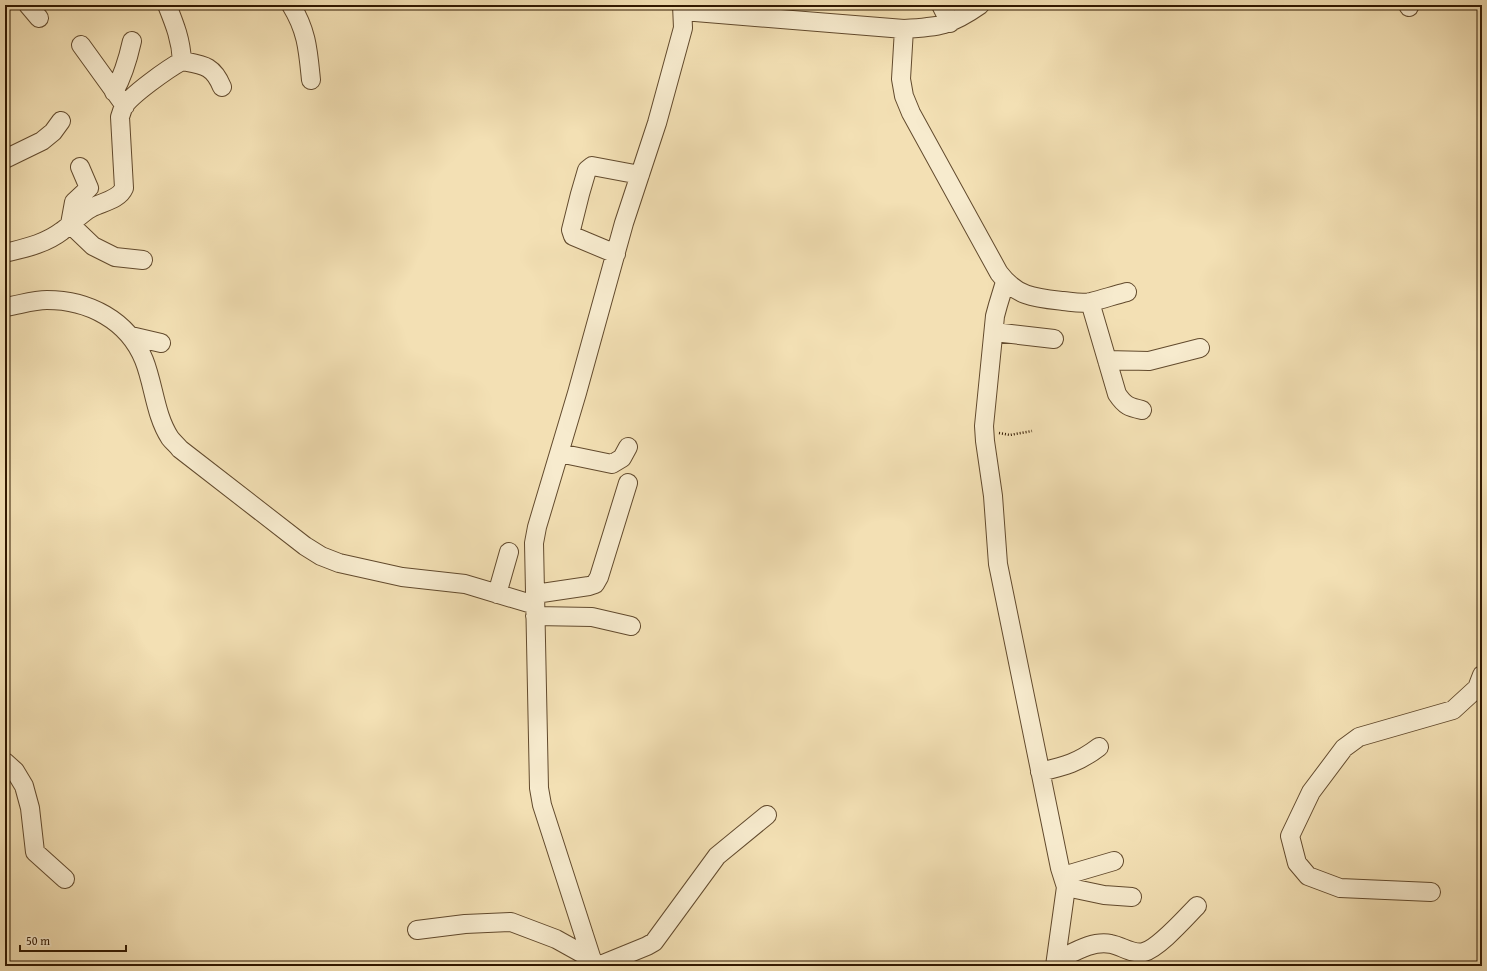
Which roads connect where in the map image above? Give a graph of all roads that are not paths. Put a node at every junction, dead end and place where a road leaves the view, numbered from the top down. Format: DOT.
graph roads {
  1 [pos="167,5"];
  2 [pos="291,5"];
  3 [pos="941,5"];
  4 [pos="980,5"];
  5 [pos="682,8"];
  6 [pos="788,12"];
  7 [pos="950,23"];
  8 [pos="904,28"];
  9 [pos="132,41"];
  10 [pos="81,45"];
  11 [pos="182,61"];
  12 [pos="310,80"];
  13 [pos="222,87"];
  14 [pos="114,92"];
  15 [pos="124,106"];
  16 [pos="60,121"];
  17 [pos="5,159"];
  18 [pos="80,167"];
  19 [pos="640,175"];
  20 [pos="70,224"];
  21 [pos="5,253"];
  22 [pos="616,254"];
  23 [pos="142,260"];
  24 [pos="1005,282"];
  25 [pos="1127,292"];
  26 [pos="1090,302"];
  27 [pos="5,307"];
  28 [pos="994,332"];
  29 [pos="131,336"];
  30 [pos="1054,339"];
  31 [pos="161,343"];
  32 [pos="1200,348"];
  33 [pos="1107,360"];
  34 [pos="1142,410"];
  35 [pos="628,447"];
  36 [pos="559,453"];
  37 [pos="628,483"];
  38 [pos="509,552"];
  39 [pos="497,594"];
  40 [pos="535,605"];
  41 [pos="631,626"];
  42 [pos="1482,675"];
  43 [pos="1098,747"];
  44 [pos="5,762"];
  45 [pos="1040,772"];
  46 [pos="767,815"];
  47 [pos="1114,861"];
  48 [pos="65,879"];
  49 [pos="1064,882"];
  50 [pos="1431,892"];
  51 [pos="1132,897"];
  52 [pos="1197,906"];
  53 [pos="417,930"];
  54 [pos="1056,963"];
  55 [pos="595,964"];
  1 -- 11 [label="street"];
  2 -- 12 [label="street"];
  3 -- 7 [label="street"];
  4 -- 7 [label="street"];
  5 -- 6 [label="street"];
  5 -- 19 [label="street"];
  6 -- 8 [label="street"];
  7 -- 8 [label="street"];
  8 -- 24 [label="street"];
  9 -- 14 [label="street"];
  10 -- 14 [label="street"];
  11 -- 13 [label="street"];
  11 -- 15 [label="street"];
  14 -- 15 [label="street"];
  15 -- 20 [label="street"];
  16 -- 17 [label="street"];
  18 -- 20 [label="street"];
  19 -- 22 [label="street"];
  19 -- 22 [label="street"];
  20 -- 21 [label="street"];
  20 -- 23 [label="street"];
  22 -- 36 [label="street"];
  24 -- 26 [label="street"];
  24 -- 28 [label="street"];
  25 -- 26 [label="street"];
  26 -- 33 [label="street"];
  27 -- 29 [label="street"];
  28 -- 30 [label="street"];
  28 -- 45 [label="street"];
  29 -- 31 [label="street"];
  29 -- 39 [label="street"];
  32 -- 33 [label="street"];
  33 -- 34 [label="street"];
  35 -- 36 [label="street"];
  36 -- 40 [label="street"];
  37 -- 40 [label="street"];
  38 -- 39 [label="street"];
  39 -- 40 [label="street"];
  40 -- 41 [label="street"];
  40 -- 55 [label="street"];
  42 -- 50 [label="street"];
  43 -- 45 [label="street"];
  44 -- 48 [label="street"];
  45 -- 49 [label="street"];
  46 -- 55 [label="street"];
  47 -- 49 [label="street"];
  49 -- 51 [label="street"];
  49 -- 54 [label="street"];
  52 -- 54 [label="street"];
  53 -- 55 [label="street"];
}
